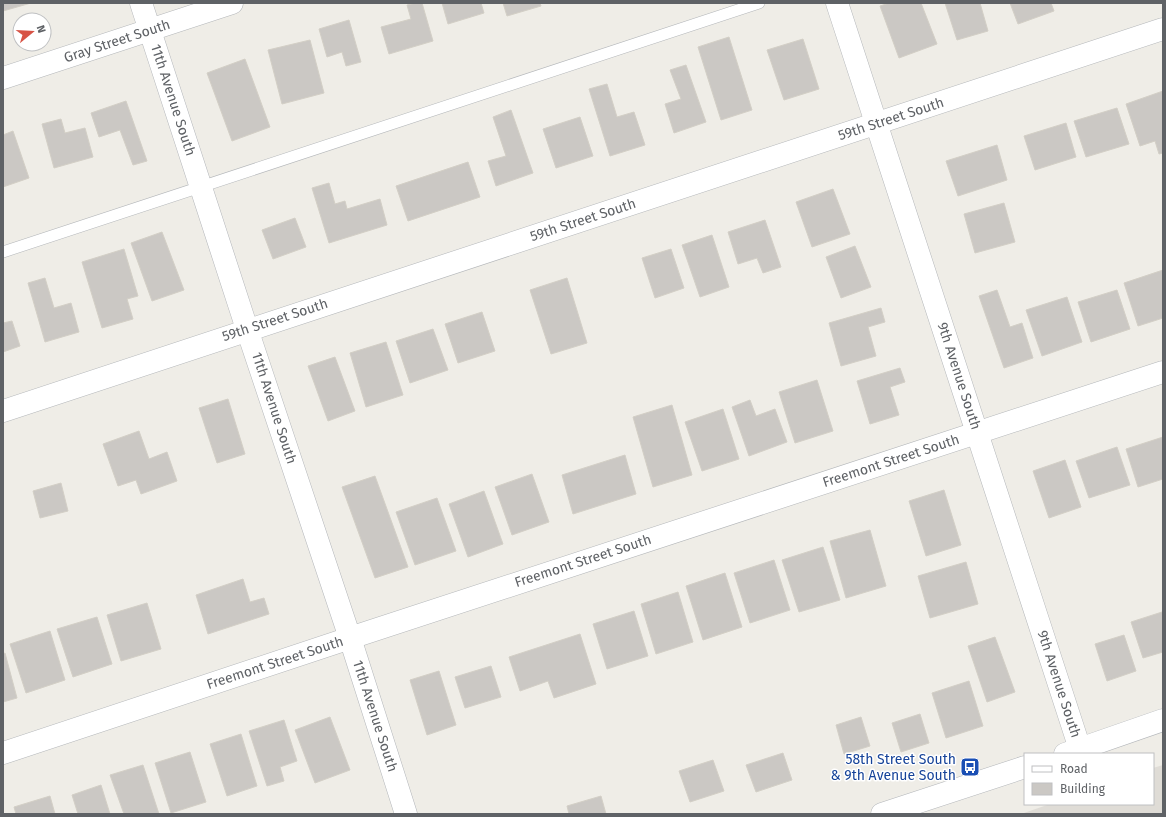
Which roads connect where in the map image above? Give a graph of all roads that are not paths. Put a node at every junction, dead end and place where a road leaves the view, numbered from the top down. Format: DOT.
graph roads {
  1 [pos="141,3"];
  2 [pos="232,3"];
  3 [pos="759,3"];
  4 [pos="837,3"];
  5 [pos="1163,29"];
  6 [pos="150,30"];
  7 [pos="3,78"];
  8 [pos="876,124"];
  9 [pos="201,187"];
  10 [pos="3,252"];
  11 [pos="247,329"];
  12 [pos="1163,372"];
  13 [pos="3,411"];
  14 [pos="978,432"];
  15 [pos="350,638"];
  16 [pos="1163,720"];
  17 [pos="1072,752"];
  18 [pos="3,753"];
  19 [pos="1024,767"];
  20 [pos="406,814"];
  21 [pos="882,814"];
  1 -- 6 [label="street, 11th Avenue South"];
  2 -- 6 [label="street, Gray Street South"];
  3 -- 9 [label="lane"];
  4 -- 8 [label="street, 9th Avenue South"];
  5 -- 8 [label="street, 59th Street South"];
  6 -- 7 [label="street, Gray Street South"];
  6 -- 9 [label="street, 11th Avenue South"];
  8 -- 11 [label="street, 59th Street South"];
  8 -- 14 [label="street, 9th Avenue South"];
  9 -- 10 [label="lane"];
  9 -- 11 [label="street, 11th Avenue South"];
  11 -- 13 [label="street, 59th Street South"];
  11 -- 15 [label="street, 11th Avenue South"];
  12 -- 14 [label="street, Freemont Street South"];
  14 -- 15 [label="street, Freemont Street South"];
  14 -- 17 [label="street, 9th Avenue South"];
  15 -- 18 [label="street, Freemont Street South"];
  15 -- 20 [label="street, 11th Avenue South"];
  16 -- 17 [label="street"];
  19 -- 21 [label="street"];
}
